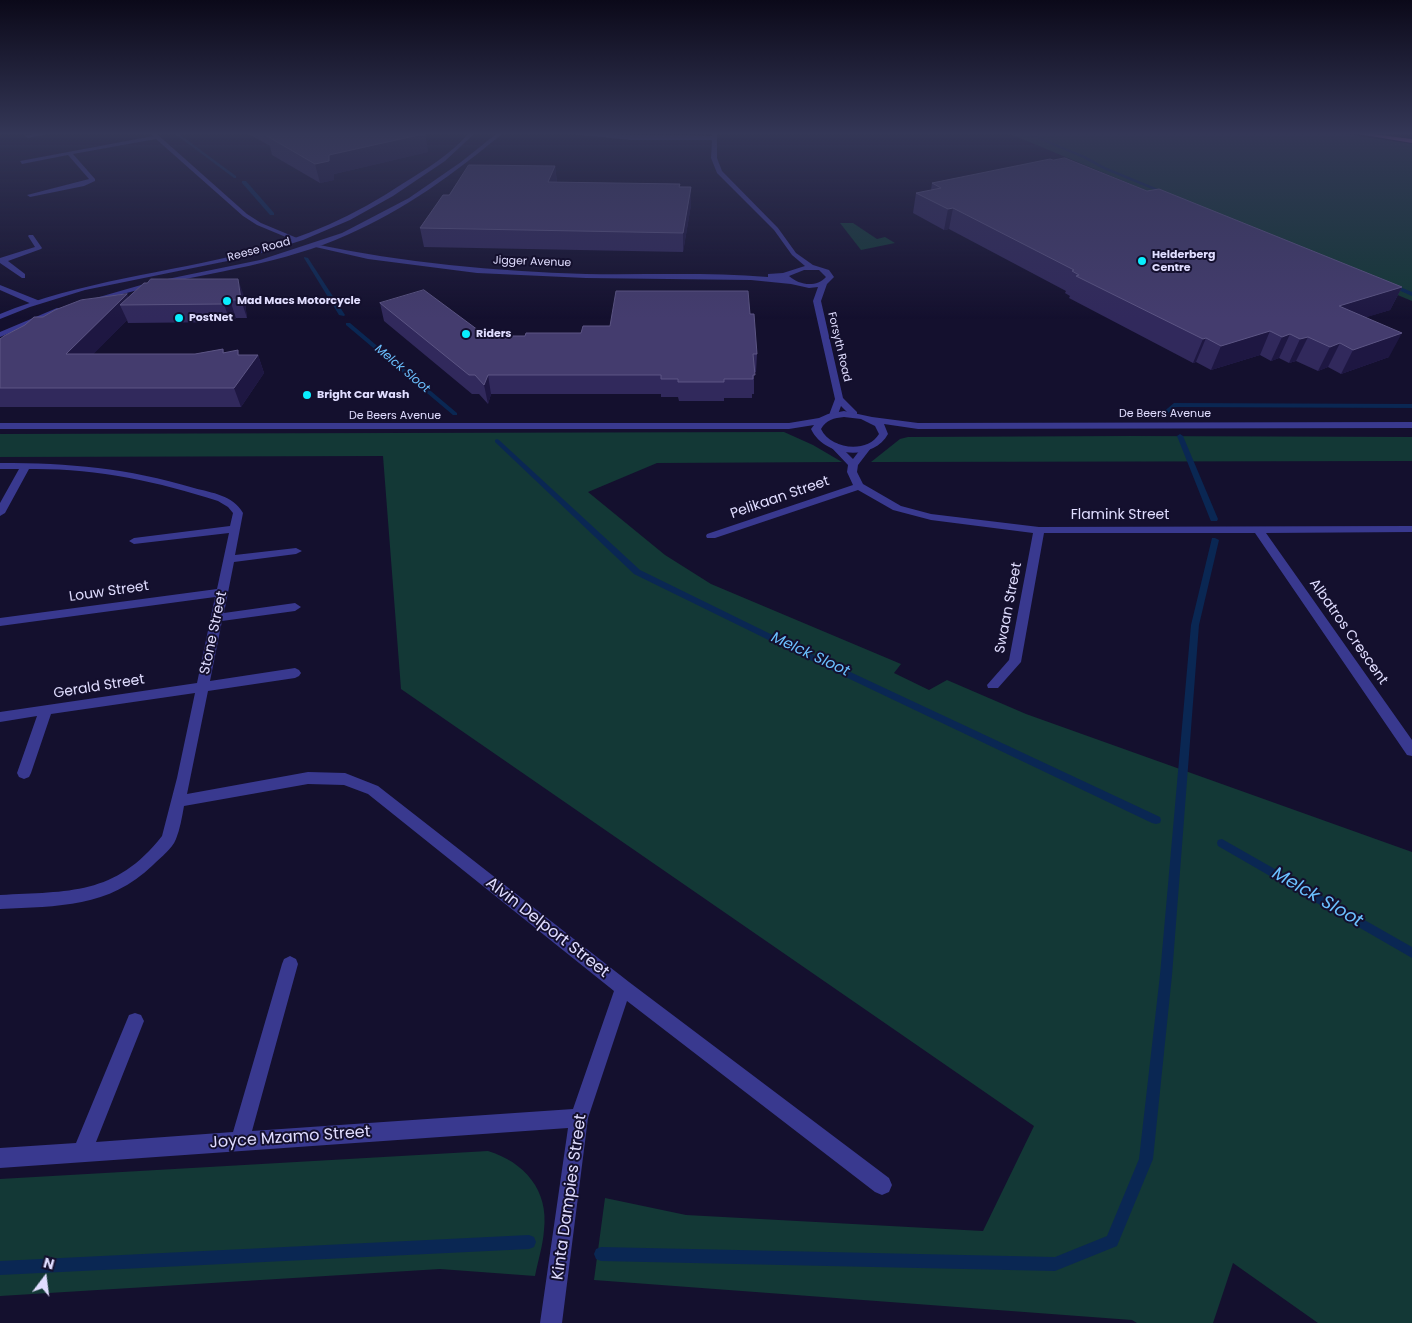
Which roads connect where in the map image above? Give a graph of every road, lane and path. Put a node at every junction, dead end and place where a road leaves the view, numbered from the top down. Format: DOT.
graph roads {
  1 [pos="223,196"];
  2 [pos="390,196"];
  3 [pos="417,196"];
  4 [pos="743,196"];
  5 [pos="31,236"];
  6 [pos="295,239"];
  7 [pos="314,246"];
  8 [pos="794,254"];
  9 [pos="1,260"];
  10 [pos="812,268"];
  11 [pos="790,272"];
  12 [pos="22,276"];
  13 [pos="751,278"];
  14 [pos="792,282"];
  15 [pos="823,284"];
  16 [pos="802,285"];
  17 [pos="0,287"];
  18 [pos="817,301"];
  19 [pos="36,303"];
  20 [pos="0,317"];
  21 [pos="0,335"];
  22 [pos="839,398"];
  23 [pos="854,414"];
  24 [pos="834,415"];
  25 [pos="873,420"];
  26 [pos="820,422"];
  27 [pos="0,426"];
  28 [pos="789,426"];
  29 [pos="918,426"];
  30 [pos="1412,426"];
  31 [pos="817,433"];
  32 [pos="883,435"];
  33 [pos="835,446"];
  34 [pos="866,448"];
  35 [pos="853,465"];
  36 [pos="0,466"];
  37 [pos="25,466"];
  38 [pos="859,486"];
  39 [pos="0,514"];
  40 [pos="235,529"];
  41 [pos="1412,529"];
  42 [pos="1039,530"];
  43 [pos="1259,530"];
  44 [pos="711,536"];
  45 [pos="134,541"];
  46 [pos="296,551"];
  47 [pos="229,559"];
  48 [pos="222,592"];
  49 [pos="296,607"];
  50 [pos="217,618"];
  51 [pos="0,622"];
  52 [pos="295,673"];
  53 [pos="992,684"];
  54 [pos="203,687"];
  55 [pos="46,710"];
  56 [pos="0,718"];
  57 [pos="1412,751"];
  58 [pos="24,773"];
  59 [pos="178,801"];
  60 [pos="0,902"];
  61 [pos="290,964"];
  62 [pos="622,988"];
  63 [pos="135,1021"];
  64 [pos="579,1118"];
  65 [pos="240,1142"];
  66 [pos="82,1152"];
  67 [pos="0,1158"];
  68 [pos="882,1185"];
  69 [pos="551,1323"];
  1 -- 6 [label="street"];
  2 -- 6 [label="street, Reese Road"];
  3 -- 7 [label="street, Reese Road"];
  4 -- 8 [label="street"];
  5 -- 9 [label="street"];
  6 -- 19 [label="street, Reese Road"];
  7 -- 13 [label="street, Jigger Avenue"];
  7 -- 21 [label="street, Reese Road"];
  8 -- 10 [label="street"];
  8 -- 11 [label="street"];
  9 -- 12 [label="street"];
  10 -- 11 [label="street, Jigger Avenue"];
  10 -- 15 [label="street"];
  11 -- 13 [label="street, Jigger Avenue"];
  11 -- 14 [label="street"];
  13 -- 14 [label="street, Jigger Avenue"];
  14 -- 16 [label="street, Jigger Avenue"];
  15 -- 16 [label="street"];
  15 -- 18 [label="street, Forsyth Road"];
  16 -- 18 [label="street, Forsyth Road"];
  17 -- 19 [label="street"];
  18 -- 22 [label="street, Forsyth Road"];
  19 -- 20 [label="street, Reese Road"];
  22 -- 23 [label="street, Forsyth Road"];
  22 -- 24 [label="street, Forsyth Road"];
  23 -- 24 [label="street"];
  23 -- 25 [label="street, De Beers Avenue"];
  24 -- 26 [label="street, De Beers Avenue"];
  25 -- 29 [label="street, De Beers Avenue"];
  25 -- 32 [label="street"];
  26 -- 28 [label="street, De Beers Avenue"];
  26 -- 31 [label="street"];
  27 -- 28 [label="street, De Beers Avenue"];
  28 -- 31 [label="street, De Beers Avenue"];
  29 -- 30 [label="street, De Beers Avenue"];
  29 -- 32 [label="street, De Beers Avenue"];
  31 -- 33 [label="street"];
  32 -- 34 [label="street"];
  33 -- 34 [label="street"];
  33 -- 35 [label="street"];
  34 -- 35 [label="street"];
  35 -- 38 [label="street"];
  36 -- 37 [label="street"];
  37 -- 39 [label="street"];
  37 -- 40 [label="street, Stone Street"];
  38 -- 42 [label="street, Flamink Street"];
  38 -- 44 [label="street, Pelikaan Street"];
  40 -- 45 [label="street"];
  40 -- 47 [label="street, Stone Street"];
  41 -- 43 [label="street, Flamink Street"];
  42 -- 43 [label="street, Flamink Street"];
  42 -- 53 [label="street, Swaan Street"];
  43 -- 57 [label="street, Albatros Crescent"];
  46 -- 47 [label="street"];
  47 -- 48 [label="street, Stone Street"];
  48 -- 50 [label="street, Stone Street"];
  48 -- 51 [label="street, Louw Street"];
  49 -- 50 [label="street"];
  50 -- 54 [label="street, Stone Street"];
  52 -- 54 [label="street, Gerald Street"];
  54 -- 55 [label="street, Gerald Street"];
  54 -- 59 [label="street, Stone Street"];
  55 -- 56 [label="street, Gerald Street"];
  55 -- 58 [label="street"];
  59 -- 60 [label="street, Stone Street"];
  59 -- 62 [label="street, Alvin Delport Street"];
  61 -- 65 [label="street"];
  62 -- 64 [label="street, Kinta Dampies Street"];
  62 -- 68 [label="street, Alvin Delport Street"];
  63 -- 66 [label="street"];
  64 -- 65 [label="street, Joyce Mzamo Street"];
  64 -- 69 [label="street, Kinta Dampies Street"];
  65 -- 66 [label="street, Joyce Mzamo Street"];
  66 -- 67 [label="street, Joyce Mzamo Street"];
}
